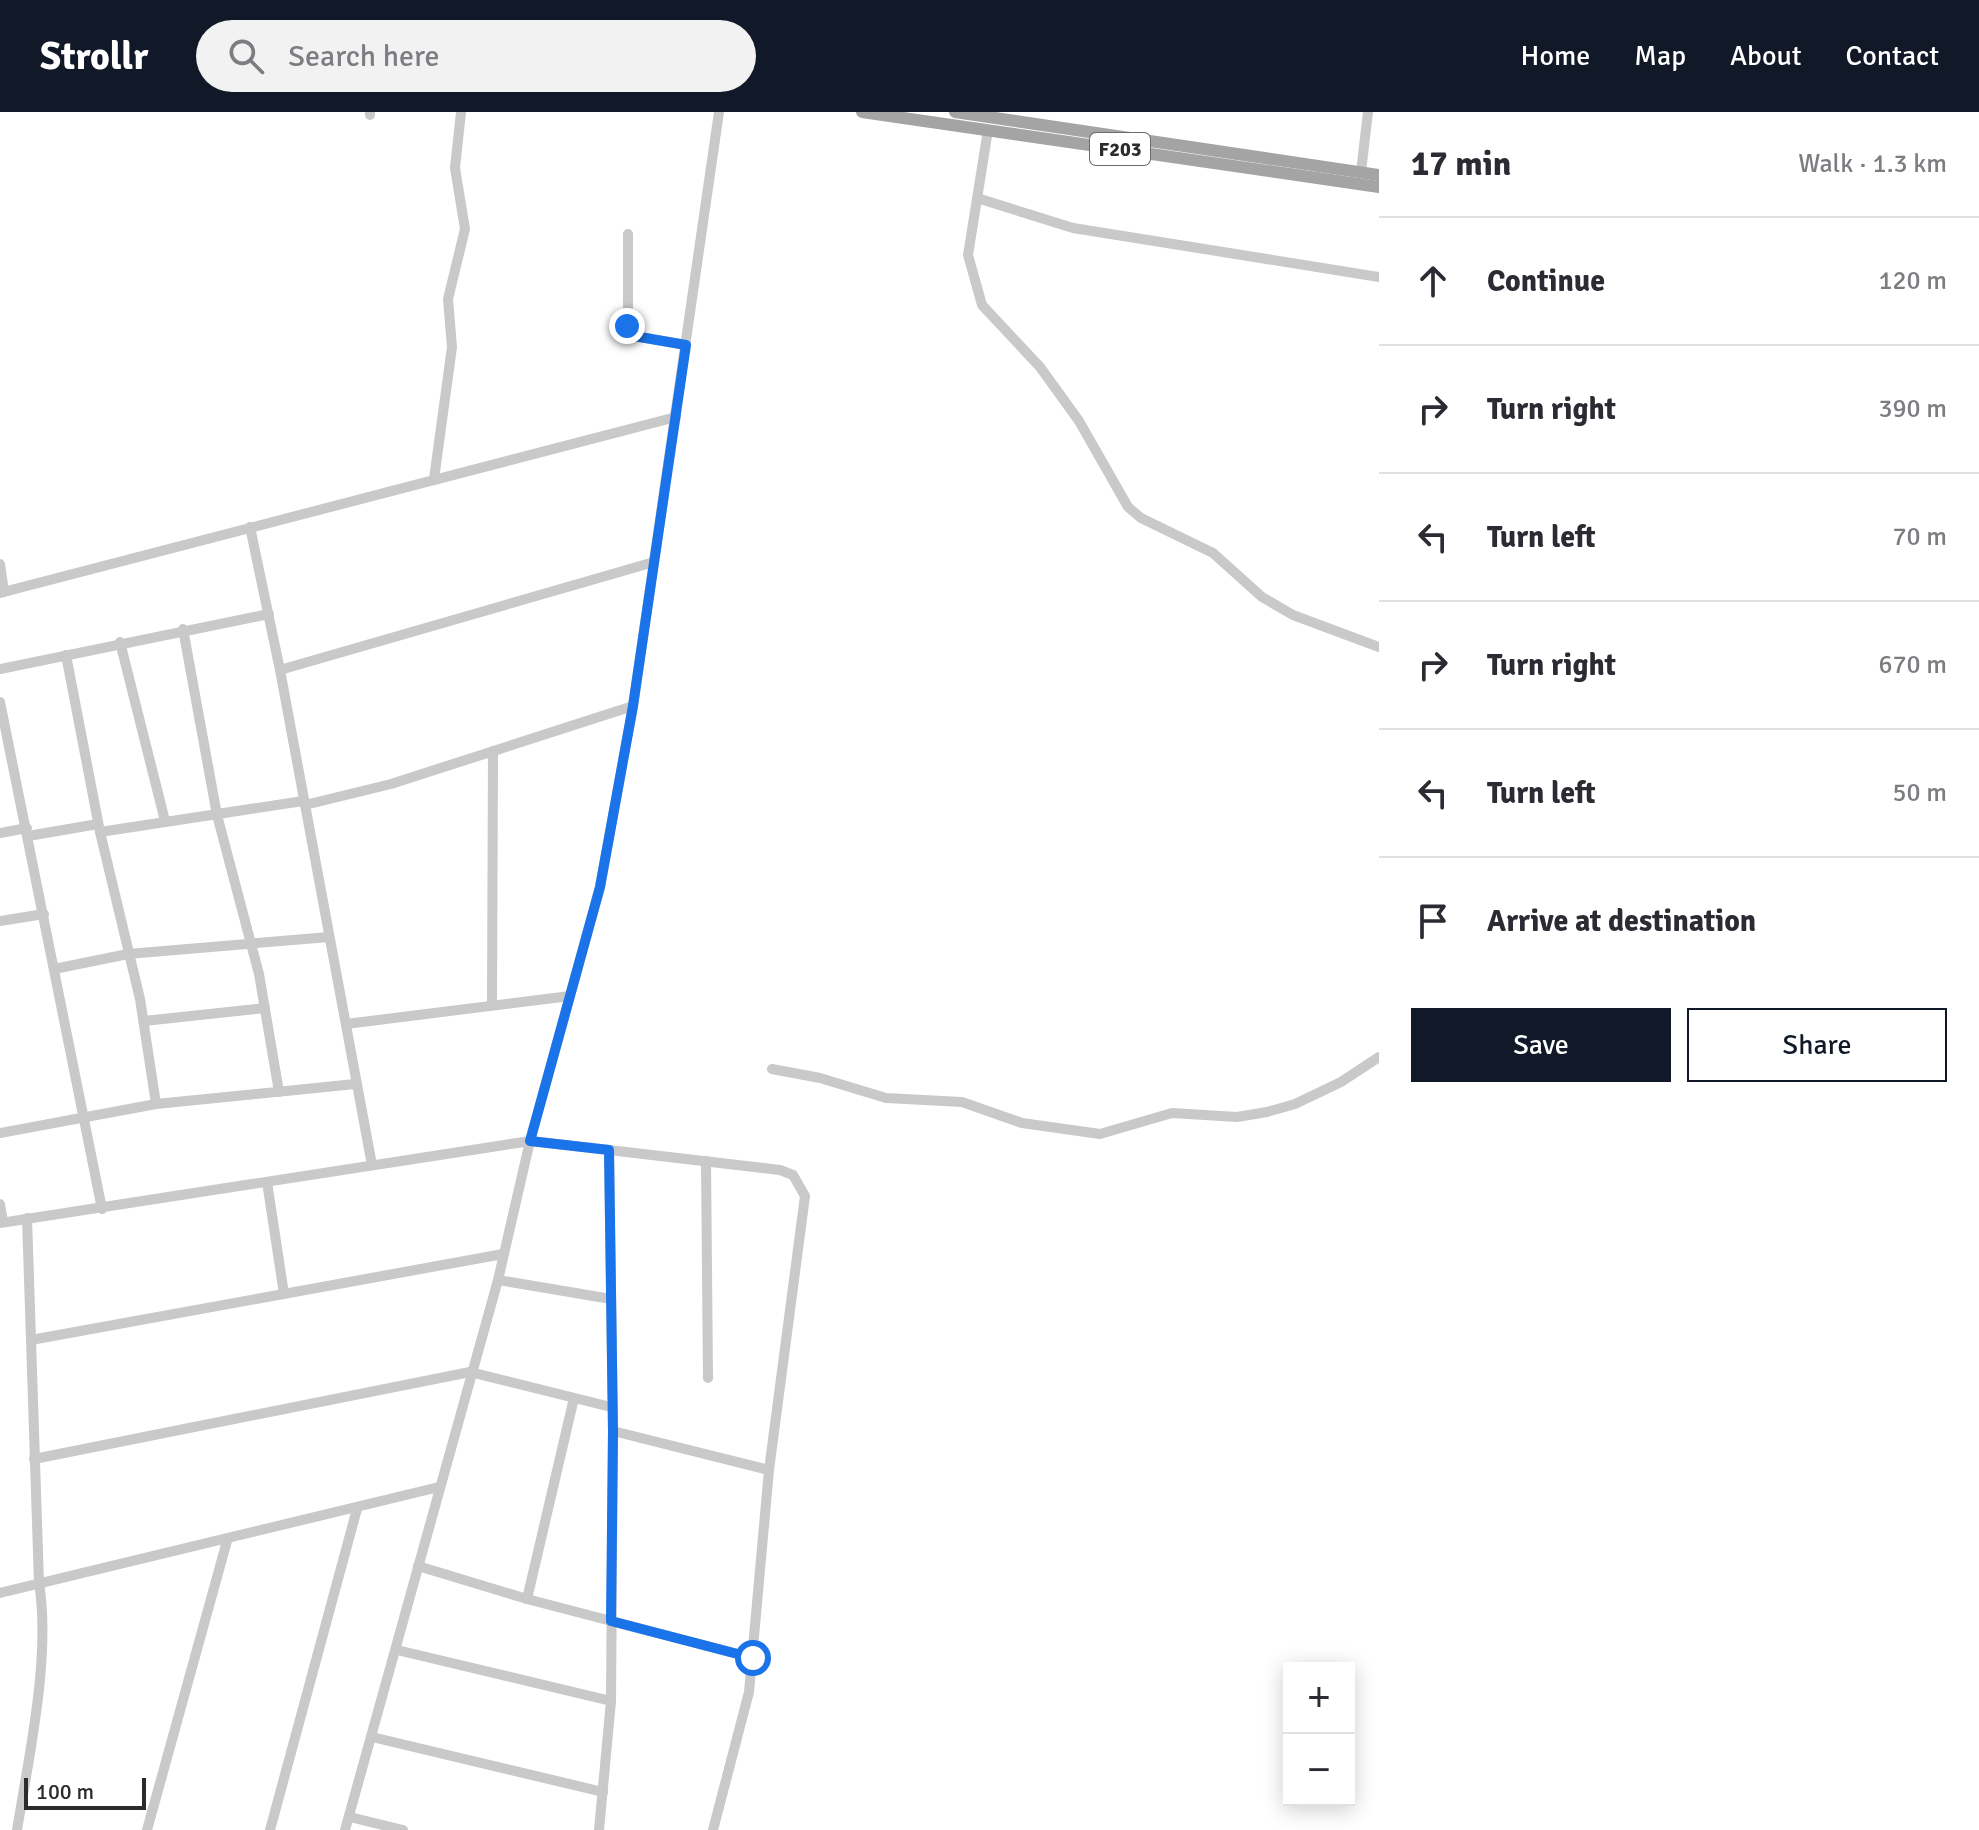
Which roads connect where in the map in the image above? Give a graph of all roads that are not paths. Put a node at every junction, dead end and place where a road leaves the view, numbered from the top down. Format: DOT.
graph roads {
  1 [pos="461,112"];
  2 [pos="719,112"];
  3 [pos="862,112"];
  4 [pos="955,112"];
  5 [pos="1368,112"];
  6 [pos="988,130"];
  7 [pos="1361,172"];
  8 [pos="1379,175"];
  9 [pos="1379,187"];
  10 [pos="977,198"];
  11 [pos="628,234"];
  12 [pos="1379,277"];
  13 [pos="686,345"];
  14 [pos="676,417"];
  15 [pos="434,479"];
  16 [pos="250,527"];
  17 [pos="654,562"];
  18 [pos="0,564"];
  19 [pos="2,593"];
  20 [pos="269,614"];
  21 [pos="183,629"];
  22 [pos="120,642"];
  23 [pos="1379,647"];
  24 [pos="66,655"];
  25 [pos="0,669"];
  26 [pos="280,670"];
  27 [pos="0,702"];
  28 [pos="633,706"];
  29 [pos="3,724"];
  30 [pos="493,751"];
  31 [pos="304,803"];
  32 [pos="217,815"];
  33 [pos="165,821"];
  34 [pos="99,828"];
  35 [pos="28,832"];
  36 [pos="0,833"];
  37 [pos="44,914"];
  38 [pos="0,921"];
  39 [pos="329,937"];
  40 [pos="250,945"];
  41 [pos="128,954"];
  42 [pos="54,969"];
  43 [pos="570,996"];
  44 [pos="492,1004"];
  45 [pos="265,1008"];
  46 [pos="144,1021"];
  47 [pos="346,1024"];
  48 [pos="1379,1057"];
  49 [pos="772,1069"];
  50 [pos="355,1084"];
  51 [pos="279,1092"];
  52 [pos="156,1104"];
  53 [pos="84,1116"];
  54 [pos="0,1133"];
  55 [pos="530,1141"];
  56 [pos="609,1150"];
  57 [pos="706,1161"];
  58 [pos="372,1165"];
  59 [pos="267,1182"];
  60 [pos="0,1204"];
  61 [pos="102,1209"];
  62 [pos="27,1218"];
  63 [pos="1,1222"];
  64 [pos="503,1254"];
  65 [pos="498,1280"];
  66 [pos="284,1294"];
  67 [pos="611,1299"];
  68 [pos="31,1340"];
  69 [pos="470,1372"];
  70 [pos="708,1378"];
  71 [pos="574,1398"];
  72 [pos="611,1407"];
  73 [pos="613,1431"];
  74 [pos="34,1459"];
  75 [pos="769,1470"];
  76 [pos="439,1487"];
  77 [pos="357,1509"];
  78 [pos="227,1541"];
  79 [pos="418,1566"];
  80 [pos="39,1583"];
  81 [pos="0,1593"];
  82 [pos="527,1599"];
  83 [pos="611,1621"];
  84 [pos="397,1650"];
  85 [pos="753,1658"];
  86 [pos="611,1701"];
  87 [pos="372,1737"];
  88 [pos="603,1792"];
  89 [pos="350,1817"];
  90 [pos="17,1830"];
  91 [pos="147,1830"];
  92 [pos="270,1830"];
  93 [pos="345,1830"];
  94 [pos="403,1830"];
  95 [pos="599,1830"];
  96 [pos="713,1830"];
  1 -- 15 [label="street"];
  2 -- 13 [label="street"];
  3 -- 6 [label="main road, F203"];
  4 -- 7 [label="main road, F203"];
  5 -- 7 [label="street"];
  6 -- 9 [label="main road, F203"];
  6 -- 10 [label="street"];
  7 -- 8 [label="main road, F203"];
  10 -- 12 [label="street"];
  10 -- 23 [label="street"];
  11 -- 13 [label="street"];
  13 -- 14 [label="street"];
  14 -- 15 [label="street"];
  14 -- 17 [label="street"];
  15 -- 16 [label="street"];
  16 -- 19 [label="street"];
  16 -- 20 [label="street"];
  17 -- 26 [label="street"];
  17 -- 28 [label="street"];
  18 -- 19 [label="street"];
  20 -- 21 [label="street"];
  20 -- 26 [label="street"];
  21 -- 22 [label="street"];
  21 -- 32 [label="street"];
  22 -- 24 [label="street"];
  22 -- 33 [label="street"];
  24 -- 25 [label="street"];
  24 -- 34 [label="street"];
  26 -- 31 [label="street"];
  27 -- 29 [label="street"];
  28 -- 30 [label="street"];
  28 -- 43 [label="street"];
  29 -- 35 [label="street"];
  30 -- 31 [label="street"];
  30 -- 44 [label="street"];
  31 -- 32 [label="street"];
  31 -- 39 [label="street"];
  32 -- 33 [label="street"];
  32 -- 40 [label="street"];
  33 -- 34 [label="street"];
  34 -- 35 [label="street"];
  34 -- 41 [label="street"];
  35 -- 36 [label="street"];
  35 -- 37 [label="street"];
  37 -- 38 [label="street"];
  37 -- 42 [label="street"];
  39 -- 40 [label="street"];
  39 -- 47 [label="street"];
  40 -- 41 [label="street"];
  40 -- 45 [label="street"];
  41 -- 42 [label="street"];
  41 -- 46 [label="street"];
  42 -- 53 [label="street"];
  43 -- 44 [label="street"];
  43 -- 55 [label="street"];
  44 -- 47 [label="street"];
  45 -- 46 [label="street"];
  45 -- 51 [label="street"];
  46 -- 52 [label="street"];
  47 -- 50 [label="street"];
  48 -- 49 [label="street"];
  50 -- 51 [label="street"];
  50 -- 58 [label="street"];
  51 -- 52 [label="street"];
  52 -- 53 [label="street"];
  53 -- 54 [label="street"];
  53 -- 61 [label="street"];
  55 -- 56 [label="street"];
  55 -- 58 [label="street"];
  55 -- 64 [label="street"];
  56 -- 57 [label="street"];
  56 -- 67 [label="street"];
  57 -- 70 [label="street"];
  57 -- 75 [label="street"];
  58 -- 59 [label="street"];
  59 -- 61 [label="street"];
  59 -- 66 [label="street"];
  60 -- 63 [label="street"];
  61 -- 62 [label="street"];
  62 -- 63 [label="street"];
  62 -- 68 [label="street"];
  64 -- 65 [label="street"];
  64 -- 66 [label="street"];
  65 -- 67 [label="street"];
  65 -- 69 [label="street"];
  66 -- 68 [label="street"];
  67 -- 72 [label="street"];
  68 -- 74 [label="street"];
  69 -- 71 [label="street"];
  69 -- 74 [label="street"];
  69 -- 76 [label="street"];
  71 -- 72 [label="street"];
  71 -- 82 [label="street"];
  72 -- 73 [label="street"];
  73 -- 75 [label="street"];
  73 -- 83 [label="street"];
  74 -- 80 [label="street"];
  75 -- 85 [label="street"];
  76 -- 77 [label="street"];
  76 -- 79 [label="street"];
  77 -- 78 [label="street"];
  77 -- 92 [label="street"];
  78 -- 80 [label="street"];
  78 -- 91 [label="street"];
  79 -- 82 [label="street"];
  79 -- 84 [label="street"];
  80 -- 81 [label="street"];
  80 -- 90 [label="street"];
  82 -- 83 [label="street"];
  83 -- 85 [label="street"];
  83 -- 86 [label="street"];
  84 -- 86 [label="street"];
  84 -- 87 [label="street"];
  85 -- 96 [label="street"];
  86 -- 88 [label="street"];
  87 -- 88 [label="street"];
  87 -- 89 [label="street"];
  88 -- 95 [label="street"];
  89 -- 93 [label="street"];
  89 -- 94 [label="street"];
}
